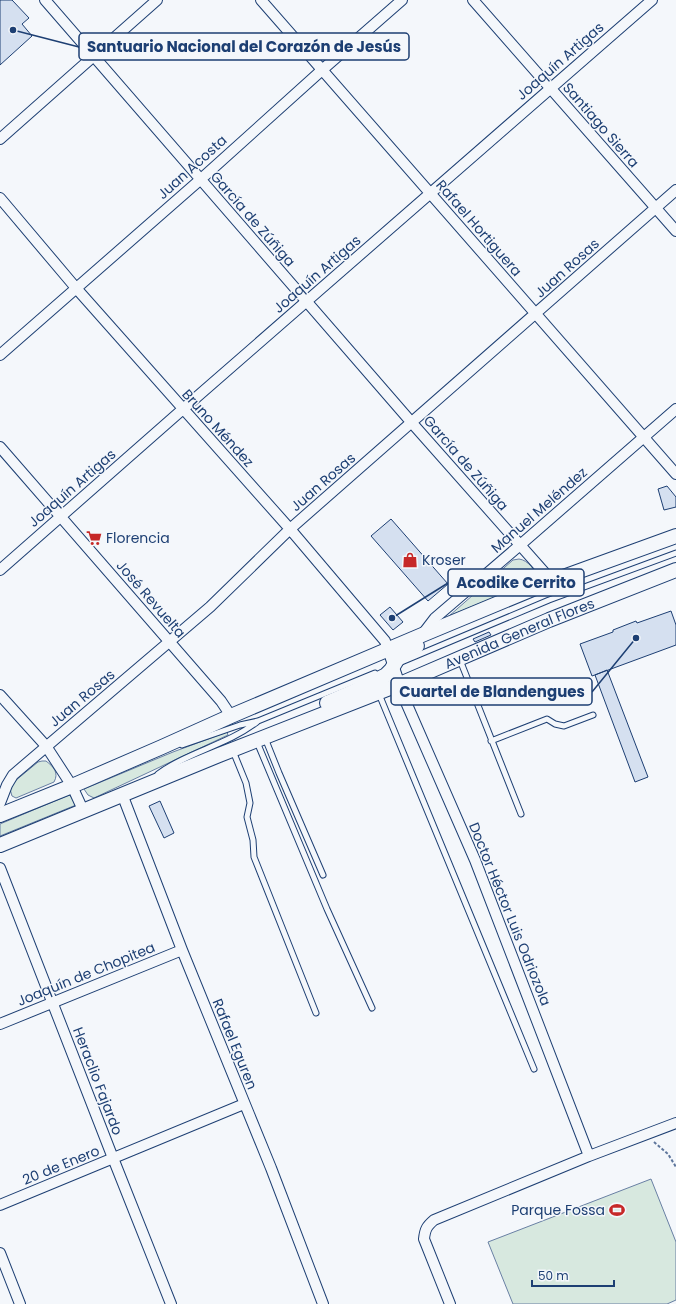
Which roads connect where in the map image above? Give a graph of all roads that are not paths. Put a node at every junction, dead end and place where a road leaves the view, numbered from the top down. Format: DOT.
graph roads {
  1 [pos="45,0"];
  2 [pos="157,0"];
  3 [pos="261,0"];
  4 [pos="402,0"];
  5 [pos="473,0"];
  6 [pos="652,0"];
  7 [pos="94,55"];
  8 [pos="322,70"];
  9 [pos="551,88"];
  10 [pos="0,138"];
  11 [pos="201,179"];
  12 [pos="676,190"];
  13 [pos="430,194"];
  14 [pos="0,198"];
  15 [pos="655,208"];
  16 [pos="676,231"];
  17 [pos="76,288"];
  18 [pos="307,301"];
  19 [pos="536,314"];
  20 [pos="0,355"];
  21 [pos="183,409"];
  22 [pos="676,409"];
  23 [pos="412,423"];
  24 [pos="644,437"];
  25 [pos="0,447"];
  26 [pos="676,474"];
  27 [pos="61,516"];
  28 [pos="290,530"];
  29 [pos="676,536"];
  30 [pos="520,546"];
  31 [pos="676,553"];
  32 [pos="0,570"];
  33 [pos="676,570"];
  34 [pos="552,581"];
  35 [pos="453,622"];
  36 [pos="422,635"];
  37 [pos="169,642"];
  38 [pos="389,649"];
  39 [pos="460,659"];
  40 [pos="394,666"];
  41 [pos="400,684"];
  42 [pos="378,693"];
  43 [pos="0,695"];
  44 [pos="593,715"];
  45 [pos="231,716"];
  46 [pos="258,722"];
  47 [pos="301,723"];
  48 [pos="261,739"];
  49 [pos="491,741"];
  50 [pos="46,746"];
  51 [pos="162,747"];
  52 [pos="233,750"];
  53 [pos="72,786"];
  54 [pos="141,786"];
  55 [pos="122,794"];
  56 [pos="0,803"];
  57 [pos="83,810"];
  58 [pos="521,814"];
  59 [pos="0,815"];
  60 [pos="0,845"];
  61 [pos="0,868"];
  62 [pos="323,875"];
  63 [pos="182,950"];
  64 [pos="52,1003"];
  65 [pos="372,1008"];
  66 [pos="316,1013"];
  67 [pos="0,1024"];
  68 [pos="534,1069"];
  69 [pos="244,1104"];
  70 [pos="676,1123"];
  71 [pos="589,1156"];
  72 [pos="113,1158"];
  73 [pos="0,1205"];
  74 [pos="0,1253"];
  75 [pos="20,1304"];
  76 [pos="171,1304"];
  77 [pos="323,1304"];
  78 [pos="450,1304"];
  1 -- 7 [label="street, García de Zúñiga"];
  2 -- 7 [label="street"];
  3 -- 8 [label="street, Rafael Hortiguera"];
  4 -- 8 [label="street, Juan Acosta"];
  5 -- 9 [label="street, Santiago Sierra"];
  6 -- 9 [label="street, Joaquín Artigas"];
  7 -- 10 [label="street"];
  7 -- 11 [label="street, García de Zúñiga"];
  8 -- 11 [label="street, Juan Acosta"];
  8 -- 13 [label="street, Rafael Hortiguera"];
  9 -- 13 [label="street, Joaquín Artigas"];
  9 -- 15 [label="street, Santiago Sierra"];
  11 -- 17 [label="street, Juan Acosta"];
  11 -- 18 [label="street, García de Zúñiga"];
  12 -- 15 [label="street, Juan Rosas"];
  13 -- 18 [label="street, Joaquín Artigas"];
  13 -- 19 [label="street, Rafael Hortiguera"];
  14 -- 17 [label="street, Bruno Méndez"];
  15 -- 16 [label="street, Santiago Sierra"];
  15 -- 19 [label="street, Juan Rosas"];
  17 -- 20 [label="street, Juan Acosta"];
  17 -- 21 [label="street, Bruno Méndez"];
  18 -- 21 [label="street, Joaquín Artigas"];
  18 -- 23 [label="street, García de Zúñiga"];
  19 -- 23 [label="street, Juan Rosas"];
  19 -- 24 [label="street, Rafael Hortiguera"];
  21 -- 27 [label="street, Joaquín Artigas"];
  21 -- 28 [label="street, Bruno Méndez"];
  22 -- 24 [label="street, Manuel Meléndez"];
  23 -- 28 [label="street, Juan Rosas"];
  23 -- 30 [label="street, García de Zúñiga"];
  24 -- 26 [label="street, Rafael Hortiguera"];
  24 -- 30 [label="street, Manuel Meléndez"];
  25 -- 27 [label="street, José Revuelta"];
  27 -- 32 [label="street, Joaquín Artigas"];
  27 -- 37 [label="street, José Revuelta"];
  28 -- 37 [label="street, Juan Rosas"];
  28 -- 38 [label="street, Bruno Méndez"];
  29 -- 34 [label="main road, Avenida General Flores"];
  30 -- 34 [label="street, García de Zúñiga"];
  30 -- 36 [label="street, Manuel Meléndez"];
  31 -- 40 [label="lane, Avenida General Flores"];
  33 -- 39 [label="main road, Avenida General Flores"];
  34 -- 35 [label="main road, Avenida General Flores"];
  35 -- 36 [label="main road, Avenida General Flores"];
  35 -- 40 [label="main road"];
  36 -- 38 [label="main road, Avenida General Flores"];
  37 -- 45 [label="street, José Revuelta"];
  37 -- 50 [label="street, Juan Rosas"];
  38 -- 40 [label="street, Bruno Méndez"];
  38 -- 45 [label="main road, Avenida General Flores"];
  39 -- 41 [label="main road, Avenida General Flores"];
  39 -- 49 [label="lane"];
  40 -- 41 [label="street, Bruno Méndez"];
  40 -- 46 [label="lane, Avenida General Flores"];
  40 -- 47 [label="main road"];
  41 -- 42 [label="main road, Avenida General Flores"];
  41 -- 71 [label="street, Doctor Héctor Luis Odriozola"];
  42 -- 47 [label="main road, Avenida General Flores"];
  42 -- 68 [label="lane"];
  43 -- 50 [label="street"];
  44 -- 49 [label="lane"];
  45 -- 51 [label="main road, Avenida General Flores"];
  46 -- 51 [label="lane, Avenida General Flores"];
  46 -- 54 [label="lane, Avenida General Flores"];
  47 -- 48 [label="main road, Avenida General Flores"];
  48 -- 52 [label="main road, Avenida General Flores"];
  48 -- 62 [label="lane"];
  48 -- 65 [label="lane"];
  49 -- 58 [label="lane"];
  50 -- 53 [label="street"];
  50 -- 56 [label="street, Juan Rosas"];
  51 -- 53 [label="main road, Avenida General Flores"];
  52 -- 54 [label="main road, Avenida General Flores"];
  52 -- 66 [label="lane"];
  53 -- 57 [label="street"];
  53 -- 59 [label="main road, Avenida General Flores"];
  54 -- 55 [label="main road, Avenida General Flores"];
  55 -- 57 [label="main road, Avenida General Flores"];
  55 -- 63 [label="street, Rafael Eguren"];
  57 -- 60 [label="main road, Avenida General Flores"];
  61 -- 64 [label="street, Heraclio Fajardo"];
  63 -- 64 [label="street, Joaquín de Chopitea"];
  63 -- 69 [label="street, Rafael Eguren"];
  64 -- 67 [label="street, Joaquín de Chopitea"];
  64 -- 72 [label="street, Heraclio Fajardo"];
  69 -- 72 [label="street, 20 de Enero"];
  69 -- 77 [label="street, Rafael Eguren"];
  70 -- 71 [label="street"];
  71 -- 78 [label="street"];
  72 -- 73 [label="street, 20 de Enero"];
  72 -- 76 [label="street, Heraclio Fajardo"];
  74 -- 75 [label="street"];
}
